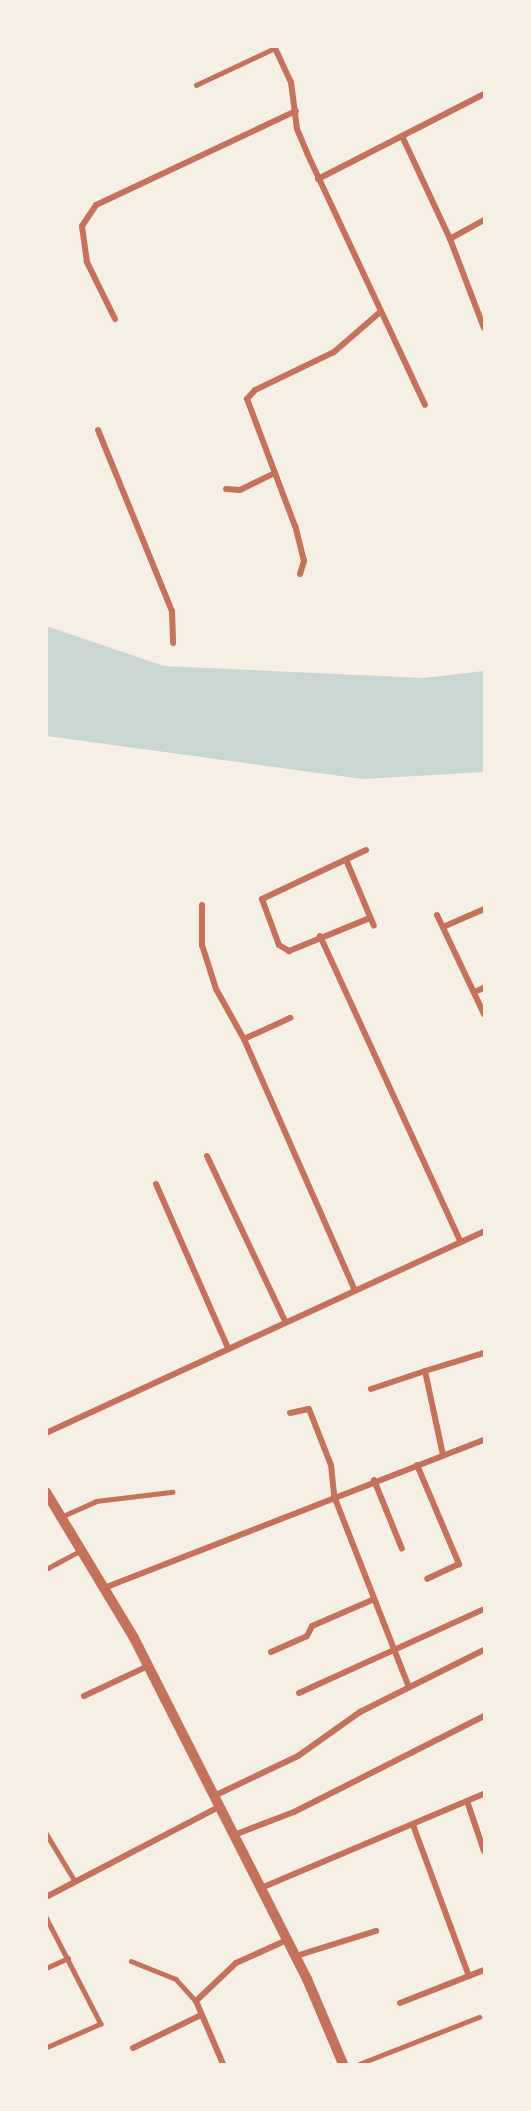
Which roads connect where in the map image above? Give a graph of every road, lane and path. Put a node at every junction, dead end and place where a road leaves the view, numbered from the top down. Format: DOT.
graph roads {
  1 [pos="274,47"];
  2 [pos="196,85"];
  3 [pos="484,94"];
  4 [pos="296,111"];
  5 [pos="402,136"];
  6 [pos="318,179"];
  7 [pos="484,220"];
  8 [pos="450,239"];
  9 [pos="379,313"];
  10 [pos="116,319"];
  11 [pos="484,328"];
  12 [pos="425,405"];
  13 [pos="98,430"];
  14 [pos="275,473"];
  15 [pos="226,489"];
  16 [pos="300,574"];
  17 [pos="173,643"];
  18 [pos="366,850"];
  19 [pos="347,862"];
  20 [pos="202,905"];
  21 [pos="484,909"];
  22 [pos="437,915"];
  23 [pos="370,918"];
  24 [pos="374,926"];
  25 [pos="443,927"];
  26 [pos="320,936"];
  27 [pos="484,988"];
  28 [pos="474,992"];
  29 [pos="484,1014"];
  30 [pos="290,1018"];
  31 [pos="244,1039"];
  32 [pos="207,1156"];
  33 [pos="156,1184"];
  34 [pos="484,1232"];
  35 [pos="461,1242"];
  36 [pos="354,1288"];
  37 [pos="285,1321"];
  38 [pos="228,1348"];
  39 [pos="484,1353"];
  40 [pos="425,1371"];
  41 [pos="371,1389"];
  42 [pos="290,1413"];
  43 [pos="46,1432"];
  44 [pos="484,1441"];
  45 [pos="443,1455"];
  46 [pos="417,1465"];
  47 [pos="374,1480"];
  48 [pos="46,1492"];
  49 [pos="172,1492"];
  50 [pos="334,1496"];
  51 [pos="63,1516"];
  52 [pos="402,1549"];
  53 [pos="82,1550"];
  54 [pos="46,1569"];
  55 [pos="427,1579"];
  56 [pos="104,1588"];
  57 [pos="374,1599"];
  58 [pos="484,1609"];
  59 [pos="394,1649"];
  60 [pos="484,1650"];
  61 [pos="272,1652"];
  62 [pos="148,1666"];
  63 [pos="410,1687"];
  64 [pos="300,1693"];
  65 [pos="84,1696"];
  66 [pos="484,1716"];
  67 [pos="484,1794"];
  68 [pos="214,1796"];
  69 [pos="467,1801"];
  70 [pos="219,1807"];
  71 [pos="413,1825"];
  72 [pos="46,1833"];
  73 [pos="234,1835"];
  74 [pos="484,1851"];
  75 [pos="75,1881"];
  76 [pos="261,1888"];
  77 [pos="46,1897"];
  78 [pos="46,1917"];
  79 [pos="376,1931"];
  80 [pos="287,1940"];
  81 [pos="296,1956"];
  82 [pos="68,1958"];
  83 [pos="131,1961"];
  84 [pos="46,1968"];
  85 [pos="484,1970"];
  86 [pos="470,1976"];
  87 [pos="196,2001"];
  88 [pos="400,2003"];
  89 [pos="199,2016"];
  90 [pos="479,2017"];
  91 [pos="46,2048"];
  92 [pos="133,2048"];
  93 [pos="223,2064"];
  94 [pos="343,2064"];
  95 [pos="359,2064"];
  1 -- 2 [label="lane"];
  1 -- 4 [label="street"];
  3 -- 5 [label="street"];
  4 -- 6 [label="street"];
  4 -- 10 [label="street"];
  5 -- 6 [label="street"];
  5 -- 8 [label="street"];
  6 -- 9 [label="street"];
  7 -- 8 [label="street"];
  8 -- 11 [label="street"];
  9 -- 12 [label="street"];
  9 -- 14 [label="street"];
  13 -- 17 [label="street"];
  14 -- 15 [label="street"];
  14 -- 16 [label="street"];
  18 -- 19 [label="street"];
  19 -- 23 [label="street"];
  19 -- 26 [label="street"];
  20 -- 31 [label="street"];
  21 -- 25 [label="street"];
  22 -- 25 [label="street"];
  23 -- 24 [label="street"];
  23 -- 26 [label="street"];
  25 -- 28 [label="street"];
  26 -- 35 [label="street"];
  27 -- 28 [label="street"];
  28 -- 29 [label="street"];
  30 -- 31 [label="street"];
  31 -- 36 [label="street"];
  32 -- 37 [label="street"];
  33 -- 38 [label="street"];
  34 -- 35 [label="street"];
  35 -- 36 [label="street"];
  36 -- 37 [label="street"];
  37 -- 38 [label="street"];
  38 -- 43 [label="street"];
  39 -- 40 [label="street"];
  40 -- 41 [label="street"];
  40 -- 45 [label="street"];
  42 -- 50 [label="street"];
  44 -- 45 [label="street"];
  45 -- 46 [label="street"];
  46 -- 47 [label="street"];
  46 -- 55 [label="street"];
  47 -- 50 [label="street"];
  47 -- 52 [label="street"];
  48 -- 51 [label="street"];
  49 -- 51 [label="lane"];
  50 -- 56 [label="street"];
  50 -- 57 [label="street"];
  51 -- 53 [label="street"];
  53 -- 54 [label="lane"];
  53 -- 56 [label="street"];
  56 -- 62 [label="street"];
  57 -- 59 [label="street"];
  57 -- 61 [label="street"];
  58 -- 59 [label="street"];
  59 -- 63 [label="street"];
  59 -- 64 [label="street"];
  60 -- 63 [label="street"];
  62 -- 65 [label="street"];
  62 -- 68 [label="street"];
  63 -- 68 [label="street"];
  66 -- 73 [label="street"];
  67 -- 69 [label="street"];
  68 -- 70 [label="street"];
  69 -- 71 [label="street"];
  69 -- 74 [label="street"];
  70 -- 73 [label="street"];
  70 -- 75 [label="street"];
  71 -- 76 [label="street"];
  71 -- 86 [label="street"];
  72 -- 75 [label="lane"];
  73 -- 76 [label="street"];
  75 -- 77 [label="street"];
  76 -- 80 [label="street"];
  78 -- 82 [label="lane"];
  79 -- 81 [label="street"];
  80 -- 81 [label="street"];
  80 -- 87 [label="street"];
  81 -- 94 [label="street"];
  82 -- 84 [label="lane"];
  82 -- 91 [label="lane"];
  83 -- 87 [label="lane"];
  85 -- 86 [label="street"];
  86 -- 88 [label="street"];
  87 -- 89 [label="street"];
  89 -- 92 [label="street"];
  89 -- 93 [label="street"];
  90 -- 95 [label="lane"];
}
